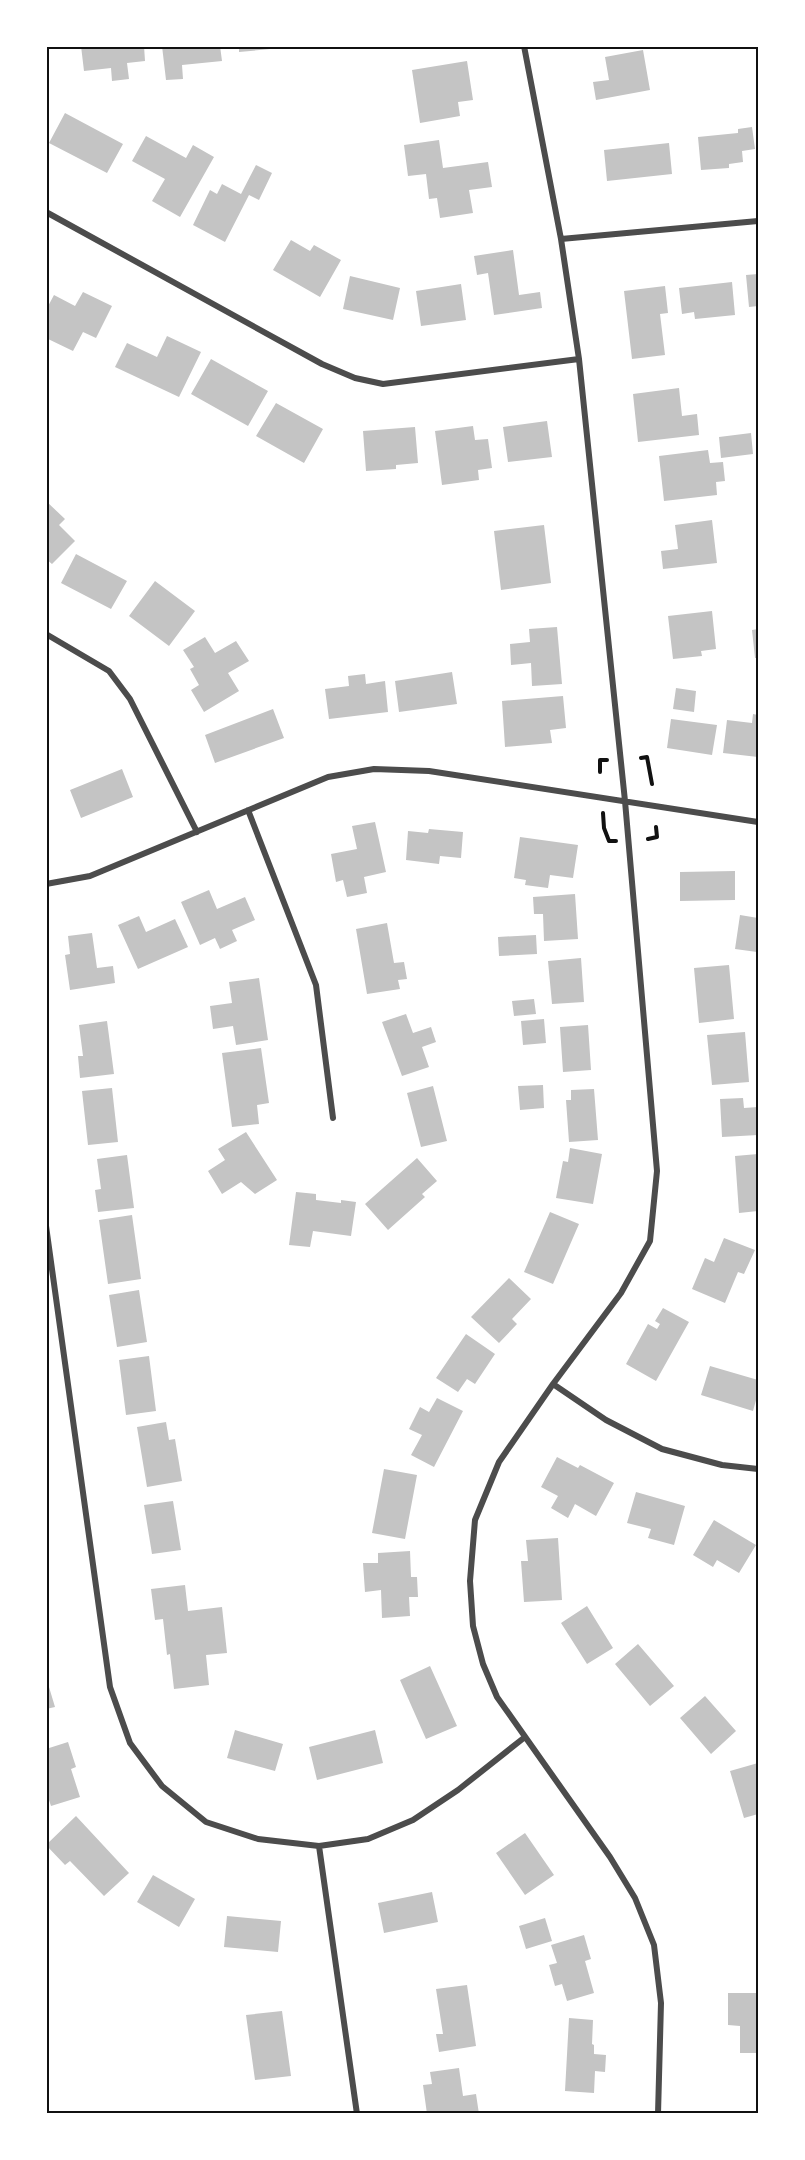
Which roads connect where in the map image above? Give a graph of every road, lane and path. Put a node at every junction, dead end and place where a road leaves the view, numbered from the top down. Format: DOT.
graph roads {
  1 [pos="524,46"];
  2 [pos="46,212"];
  3 [pos="759,221"];
  4 [pos="561,239"];
  5 [pos="579,359"];
  6 [pos="46,634"];
  7 [pos="641,758"];
  8 [pos="607,760"];
  9 [pos="600,772"];
  10 [pos="652,784"];
  11 [pos="625,801"];
  12 [pos="248,810"];
  13 [pos="603,813"];
  14 [pos="759,822"];
  15 [pos="656,827"];
  16 [pos="197,832"];
  17 [pos="648,839"];
  18 [pos="616,841"];
  19 [pos="46,884"];
  20 [pos="333,1118"];
  21 [pos="46,1226"];
  22 [pos="553,1384"];
  23 [pos="759,1469"];
  24 [pos="525,1737"];
  25 [pos="319,1846"];
  26 [pos="357,2114"];
  27 [pos="658,2114"];
  1 -- 4 [label="street"];
  2 -- 5 [label="street"];
  3 -- 4 [label="street"];
  4 -- 5 [label="street"];
  5 -- 11 [label="street"];
  6 -- 16 [label="street"];
  7 -- 10 [label="path"];
  8 -- 9 [label="path"];
  11 -- 12 [label="street"];
  11 -- 14 [label="street"];
  11 -- 22 [label="street"];
  12 -- 16 [label="street"];
  12 -- 20 [label="street"];
  13 -- 18 [label="path"];
  15 -- 17 [label="path"];
  16 -- 19 [label="street"];
  21 -- 25 [label="street"];
  22 -- 23 [label="street"];
  22 -- 24 [label="street"];
  24 -- 25 [label="street"];
  24 -- 27 [label="street"];
  25 -- 26 [label="street"];
}
